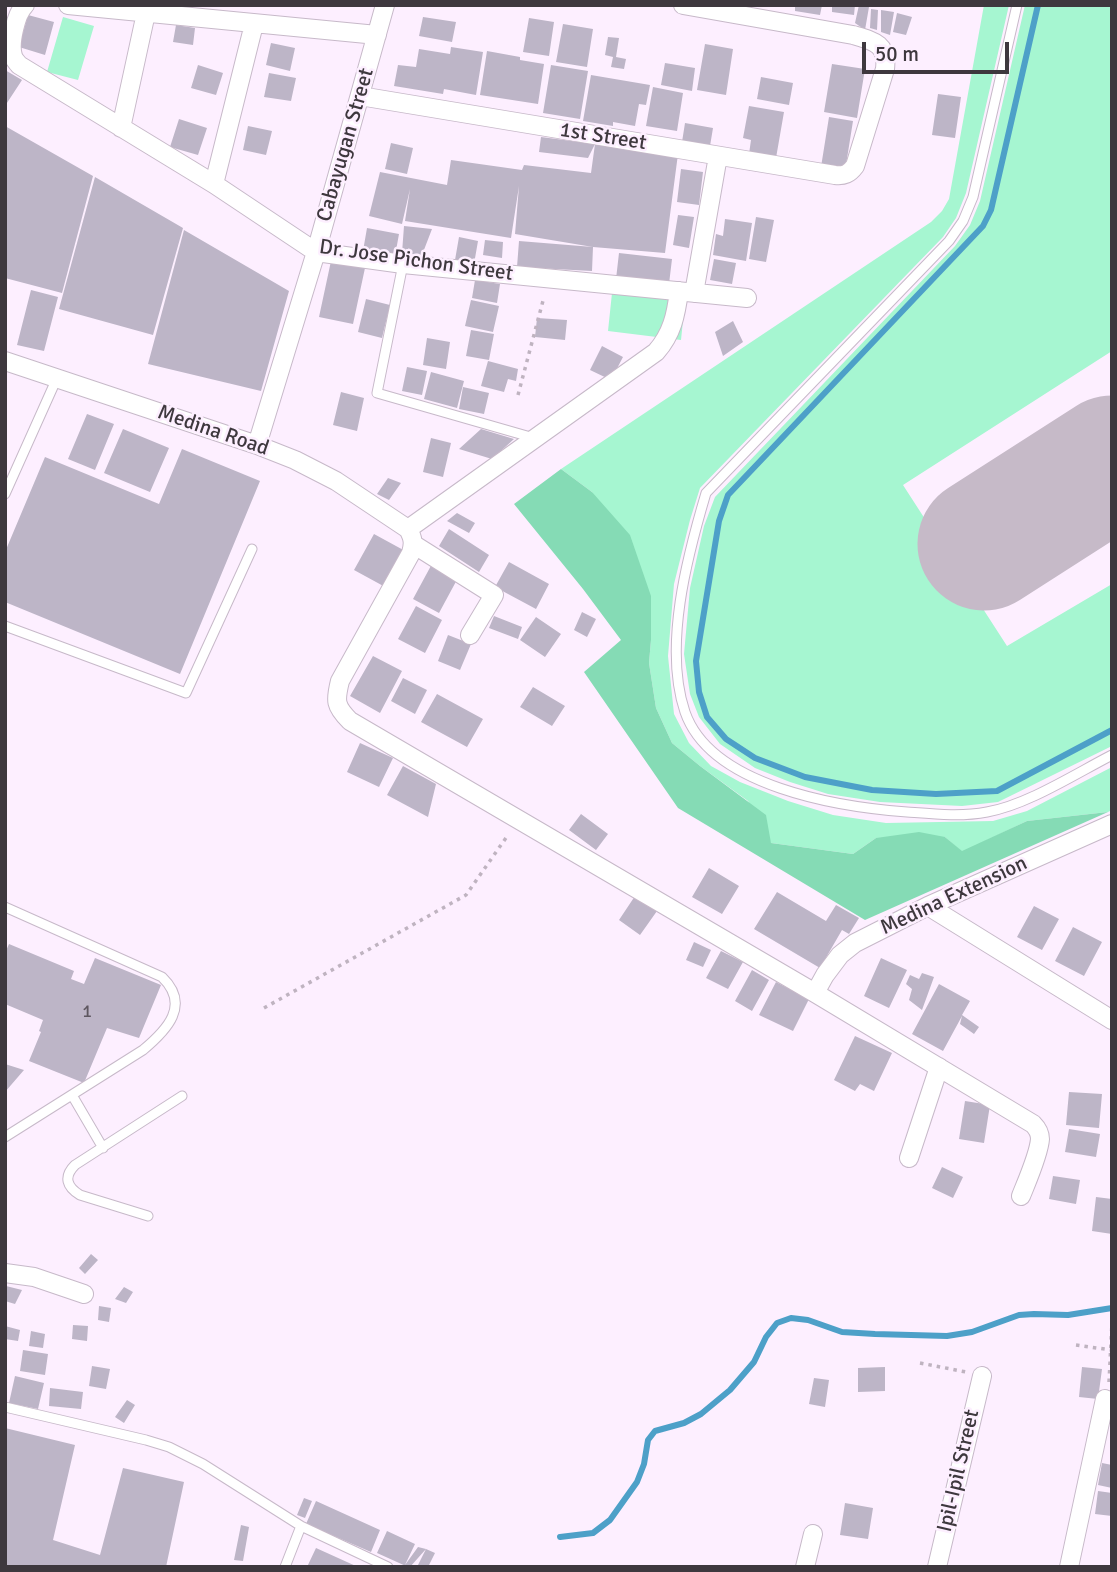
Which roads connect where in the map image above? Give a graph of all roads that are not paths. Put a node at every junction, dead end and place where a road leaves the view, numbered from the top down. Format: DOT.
graph roads {
  1 [pos="25,5"];
  2 [pos="68,5"];
  3 [pos="385,5"];
  4 [pos="683,5"];
  5 [pos="1017,5"];
  6 [pos="146,13"];
  7 [pos="254,24"];
  8 [pos="377,35"];
  9 [pos="360,96"];
  10 [pos="121,128"];
  11 [pos="718,156"];
  12 [pos="214,184"];
  13 [pos="316,252"];
  14 [pos="403,264"];
  15 [pos="686,292"];
  16 [pos="747,298"];
  17 [pos="5,361"];
  18 [pos="57,378"];
  19 [pos="536,438"];
  20 [pos="257,445"];
  21 [pos="5,494"];
  22 [pos="411,537"];
  23 [pos="252,549"];
  24 [pos="5,625"];
  25 [pos="470,635"];
  26 [pos="1112,755"];
  27 [pos="1112,824"];
  28 [pos="928,906"];
  29 [pos="5,907"];
  30 [pos="815,993"];
  31 [pos="1112,1020"];
  32 [pos="939,1067"];
  33 [pos="72,1095"];
  34 [pos="181,1096"];
  35 [pos="5,1137"];
  36 [pos="103,1148"];
  37 [pos="909,1158"];
  38 [pos="1021,1196"];
  39 [pos="148,1216"];
  40 [pos="5,1273"];
  41 [pos="84,1294"];
  42 [pos="982,1376"];
  43 [pos="1105,1399"];
  44 [pos="5,1407"];
  45 [pos="1104,1445"];
  46 [pos="301,1527"];
  47 [pos="813,1534"];
  48 [pos="285,1567"];
  49 [pos="388,1567"];
  50 [pos="805,1567"];
  51 [pos="937,1567"];
  52 [pos="1069,1567"];
  1 -- 10 [label="street, Dr. Jose Pichon Street"];
  2 -- 6 [label="street"];
  3 -- 8 [label="street, Cabayugan Street"];
  4 -- 11 [label="street, 1st Street"];
  5 -- 26 [label="lane"];
  6 -- 7 [label="street"];
  6 -- 10 [label="street"];
  7 -- 8 [label="street"];
  7 -- 12 [label="street"];
  8 -- 9 [label="street, Cabayugan Street"];
  9 -- 11 [label="street, 1st Street"];
  9 -- 13 [label="street, Cabayugan Street"];
  10 -- 12 [label="street, Dr. Jose Pichon Street"];
  11 -- 15 [label="street"];
  12 -- 13 [label="street, Dr. Jose Pichon Street"];
  13 -- 14 [label="street, Dr. Jose Pichon Street"];
  13 -- 20 [label="street, Cabayugan Street"];
  14 -- 15 [label="street, Dr. Jose Pichon Street"];
  14 -- 19 [label="lane"];
  15 -- 16 [label="street, Dr. Jose Pichon Street"];
  15 -- 19 [label="street"];
  17 -- 18 [label="street, Medina Road"];
  18 -- 20 [label="street, Medina Road"];
  18 -- 21 [label="lane"];
  19 -- 22 [label="street"];
  20 -- 22 [label="street, Medina Road"];
  22 -- 25 [label="street, Medina Road"];
  22 -- 30 [label="street"];
  23 -- 24 [label="lane"];
  27 -- 28 [label="street, Medina Extension"];
  28 -- 30 [label="street, Medina Extension"];
  28 -- 31 [label="street"];
  29 -- 33 [label="lane"];
  30 -- 32 [label="street"];
  32 -- 37 [label="street"];
  32 -- 38 [label="street"];
  33 -- 35 [label="lane"];
  33 -- 36 [label="lane"];
  34 -- 36 [label="lane"];
  36 -- 39 [label="lane"];
  40 -- 41 [label="street"];
  42 -- 51 [label="street, Ipil-Ipil Street"];
  43 -- 45 [label="street"];
  44 -- 46 [label="lane"];
  45 -- 52 [label="street"];
  46 -- 48 [label="lane"];
  46 -- 49 [label="lane"];
  47 -- 50 [label="street"];
}
